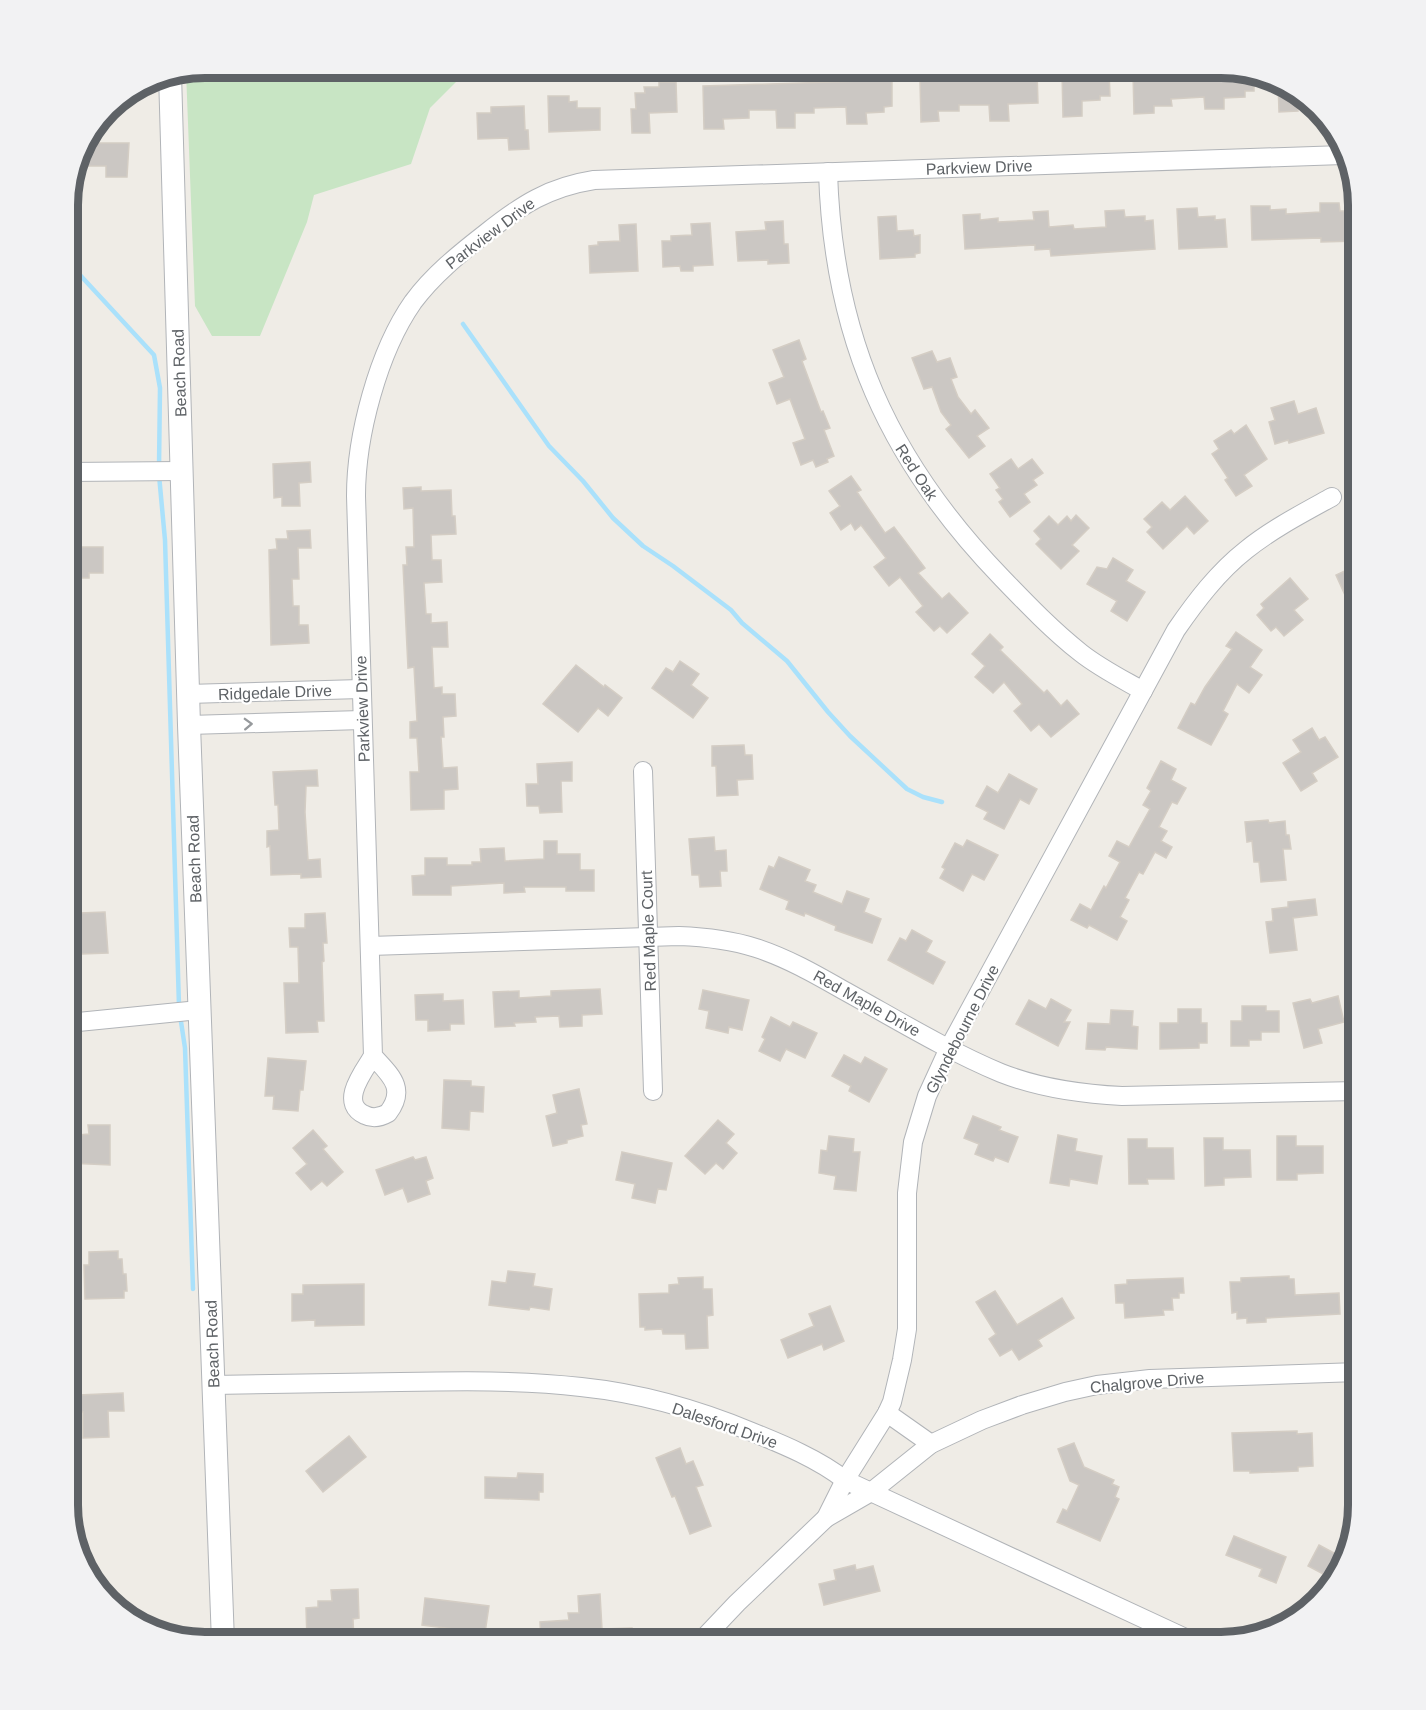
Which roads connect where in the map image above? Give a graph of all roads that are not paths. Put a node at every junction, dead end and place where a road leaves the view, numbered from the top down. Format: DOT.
graph roads {
  1 [pos="170,83"];
  2 [pos="1337,155"];
  3 [pos="828,172"];
  4 [pos="182,471"];
  5 [pos="78,472"];
  6 [pos="1332,497"];
  7 [pos="361,689"];
  8 [pos="1143,691"];
  9 [pos="188,694"];
  10 [pos="362,720"];
  11 [pos="189,725"];
  12 [pos="642,771"];
  13 [pos="648,937"];
  14 [pos="370,946"];
  15 [pos="199,1010"];
  16 [pos="78,1022"];
  17 [pos="949,1048"];
  18 [pos="373,1056"];
  19 [pos="652,1091"];
  20 [pos="1348,1091"];
  21 [pos="1348,1372"];
  22 [pos="213,1385"];
  23 [pos="887,1413"];
  24 [pos="932,1444"];
  25 [pos="845,1480"];
  26 [pos="871,1492"];
  27 [pos="826,1518"];
  28 [pos="223,1632"];
  29 [pos="709,1632"];
  30 [pos="1172,1632"];
  1 -- 4 [label="street, Beach Road"];
  2 -- 3 [label="street, Parkview Drive"];
  3 -- 7 [label="street, Parkview Drive"];
  3 -- 8 [label="street, Red Oak"];
  4 -- 5 [label="street"];
  4 -- 9 [label="street, Beach Road"];
  6 -- 8 [label="street, Glyndebourne Drive"];
  7 -- 9 [label="street, Ridgedale Drive"];
  7 -- 10 [label="street, Parkview Drive"];
  8 -- 17 [label="street, Glyndebourne Drive"];
  9 -- 11 [label="street, Beach Road"];
  11 -- 10 [label="street, Ridgedale Drive, one-way"];
  10 -- 14 [label="street, Parkview Drive"];
  11 -- 15 [label="street, Beach Road"];
  12 -- 13 [label="street, Red Maple Court"];
  13 -- 14 [label="street, Red Maple Drive"];
  13 -- 17 [label="street, Red Maple Drive"];
  13 -- 19 [label="street, Red Maple Court"];
  14 -- 18 [label="street, Parkview Drive"];
  15 -- 16 [label="street"];
  15 -- 22 [label="street, Beach Road"];
  17 -- 20 [label="street, Red Maple Drive"];
  17 -- 23 [label="street, Glyndebourne Drive"];
  21 -- 24 [label="street, Chalgrove Drive"];
  22 -- 25 [label="street, Dalesford Drive"];
  22 -- 28 [label="street, Beach Road"];
  23 -- 24 [label="street"];
  23 -- 25 [label="street, Glyndebourne Drive"];
  24 -- 26 [label="street, Chalgrove Drive"];
  25 -- 26 [label="street, Dalesford Drive"];
  25 -- 27 [label="street, Glyndebourne Drive"];
  26 -- 27 [label="street, Chalgrove Drive"];
  26 -- 30 [label="street, Dalesford Drive"];
  27 -- 29 [label="street, Glyndebourne Drive"];
}
